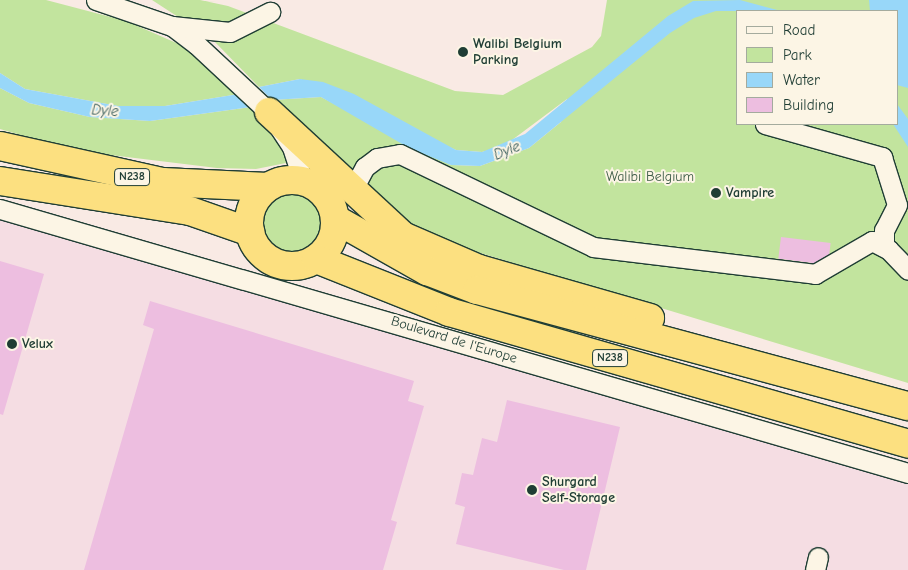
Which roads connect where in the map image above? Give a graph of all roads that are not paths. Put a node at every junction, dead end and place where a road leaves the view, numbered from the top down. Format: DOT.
graph roads {
  1 [pos="96,0"];
  2 [pos="270,12"];
  3 [pos="172,26"];
  4 [pos="269,112"];
  5 [pos="769,125"];
  6 [pos="0,146"];
  7 [pos="0,181"];
  8 [pos="303,181"];
  9 [pos="268,187"];
  10 [pos="352,191"];
  11 [pos="0,209"];
  12 [pos="335,219"];
  13 [pos="250,232"];
  14 [pos="884,247"];
  15 [pos="316,259"];
  16 [pos="908,270"];
  17 [pos="716,351"];
  18 [pos="908,406"];
  19 [pos="908,444"];
  20 [pos="908,473"];
  1 -- 3 [label="street"];
  2 -- 3 [label="street"];
  3 -- 4 [label="street"];
  4 -- 8 [label="street"];
  4 -- 10 [label="highway"];
  5 -- 14 [label="street"];
  6 -- 9 [label="highway, N238"];
  7 -- 13 [label="highway, N238"];
  8 -- 9 [label="highway"];
  8 -- 12 [label="highway"];
  9 -- 13 [label="highway"];
  10 -- 14 [label="street"];
  10 -- 17 [label="highway"];
  11 -- 20 [label="street, Boulevard de l'Europe"];
  12 -- 15 [label="highway"];
  12 -- 17 [label="highway, N238"];
  13 -- 15 [label="highway"];
  14 -- 16 [label="street"];
  15 -- 19 [label="highway, Boulevard de l'Europe / N238"];
  17 -- 18 [label="highway, N238"];
}
